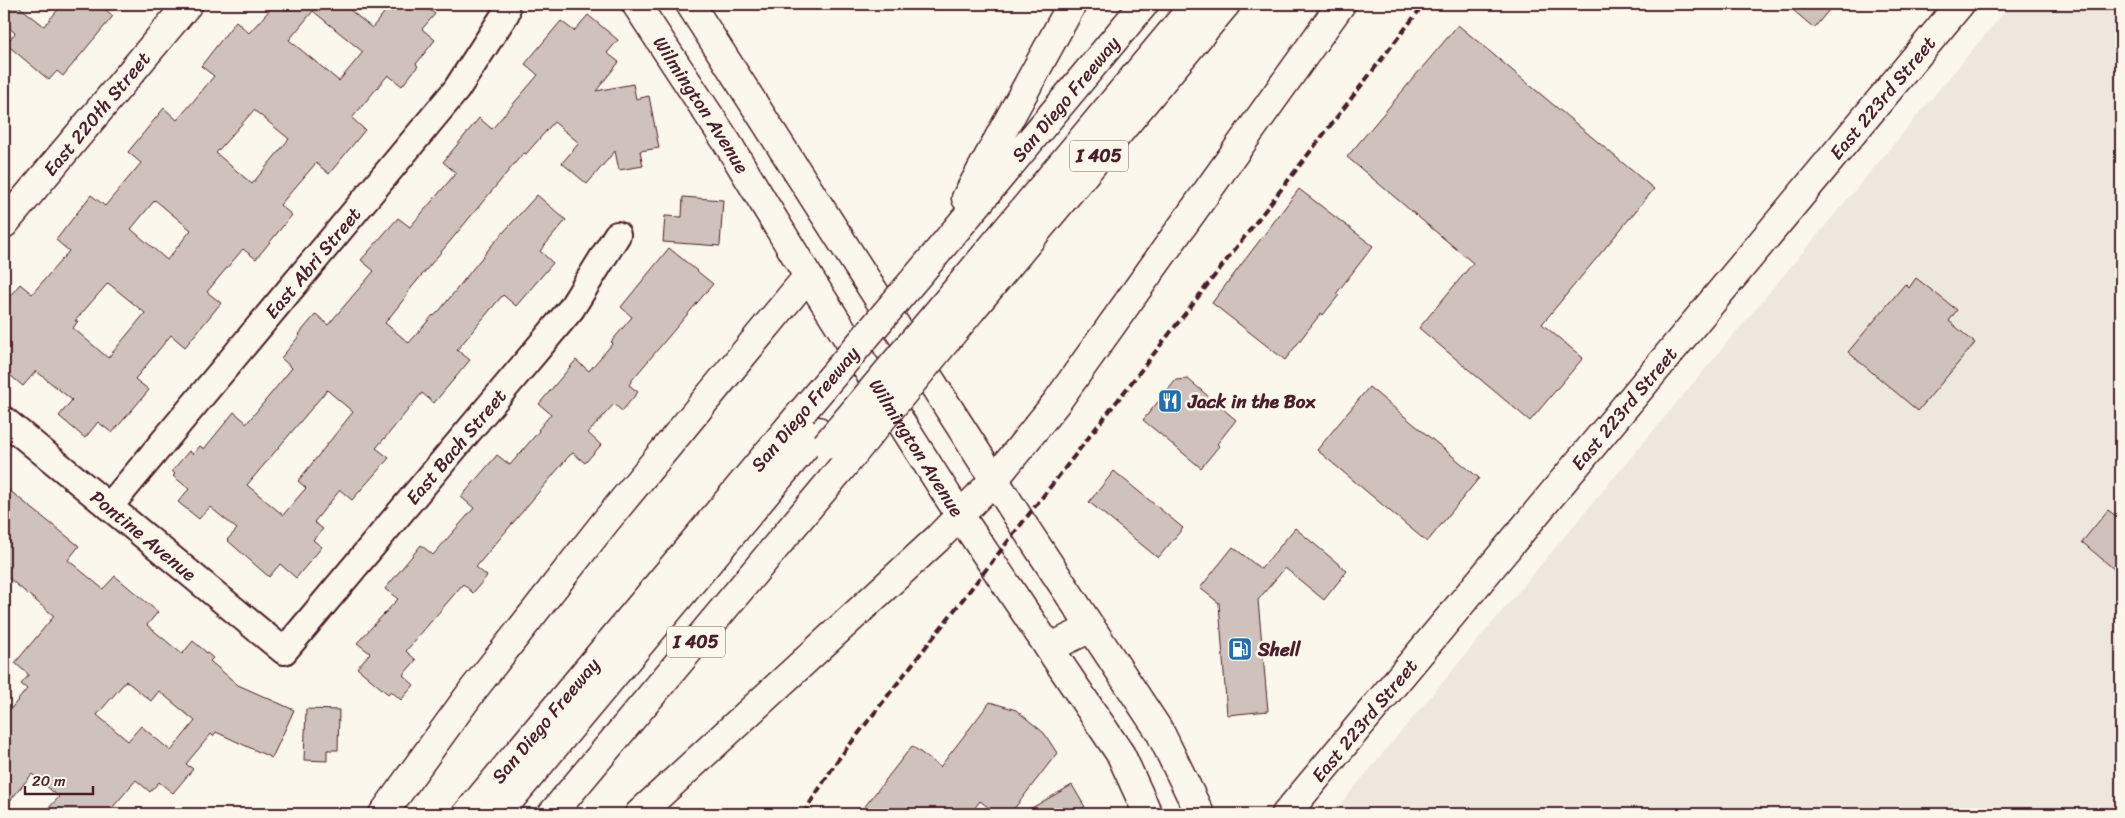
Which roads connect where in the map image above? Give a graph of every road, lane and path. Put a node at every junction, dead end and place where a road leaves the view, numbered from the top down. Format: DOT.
graph roads {
  1 [pos="636,4"];
  2 [pos="690,4"];
  3 [pos="1072,4"];
  4 [pos="1144,4"];
  5 [pos="1174,4"];
  6 [pos="1195,4"];
  7 [pos="1226,4"];
  8 [pos="1341,4"];
  9 [pos="1960,4"];
  10 [pos="185,5"];
  11 [pos="506,13"];
  12 [pos="4,224"];
  13 [pos="617,236"];
  14 [pos="808,276"];
  15 [pos="953,281"];
  16 [pos="4,420"];
  17 [pos="816,429"];
  18 [pos="994,480"];
  19 [pos="109,507"];
  20 [pos="961,517"];
  21 [pos="1091,628"];
  22 [pos="1049,648"];
  23 [pos="284,651"];
  24 [pos="383,814"];
  25 [pos="467,814"];
  26 [pos="498,814"];
  27 [pos="518,814"];
  28 [pos="552,814"];
  29 [pos="639,814"];
  30 [pos="1148,814"];
  31 [pos="1200,814"];
  32 [pos="1286,814"];
  1 -- 14 [label="main road, Wilmington Avenue"];
  2 -- 18 [label="main road"];
  3 -- 15 [label="main road"];
  4 -- 15 [label="main road, San Diego Freeway / I 405"];
  5 -- 15 [label="main road"];
  6 -- 15 [label="main road"];
  7 -- 15 [label="main road, San Diego Freeway / I 405"];
  8 -- 18 [label="main road"];
  9 -- 32 [label="main road, East 223rd Street"];
  10 -- 12 [label="main road, East 220th Street"];
  11 -- 19 [label="street, East Abri Street"];
  13 -- 23 [label="street, East Bach Street"];
  14 -- 20 [label="main road, Wilmington Avenue"];
  14 -- 24 [label="main road"];
  15 -- 17 [label="main road, San Diego Freeway / I 405, bridge"];
  15 -- 17 [label="main road, bridge"];
  15 -- 28 [label="main road, San Diego Freeway / I 405, bridge"];
  16 -- 19 [label="street, Pontine Avenue"];
  17 -- 25 [label="main road, San Diego Freeway / I 405"];
  17 -- 26 [label="main road"];
  17 -- 27 [label="main road"];
  18 -- 20 [label="main road"];
  18 -- 21 [label="main road"];
  19 -- 23 [label="street, Pontine Avenue"];
  20 -- 22 [label="main road, Wilmington Avenue"];
  20 -- 29 [label="main road"];
  21 -- 22 [label="main road"];
  21 -- 31 [label="main road"];
  22 -- 30 [label="main road, Wilmington Avenue"];
}
